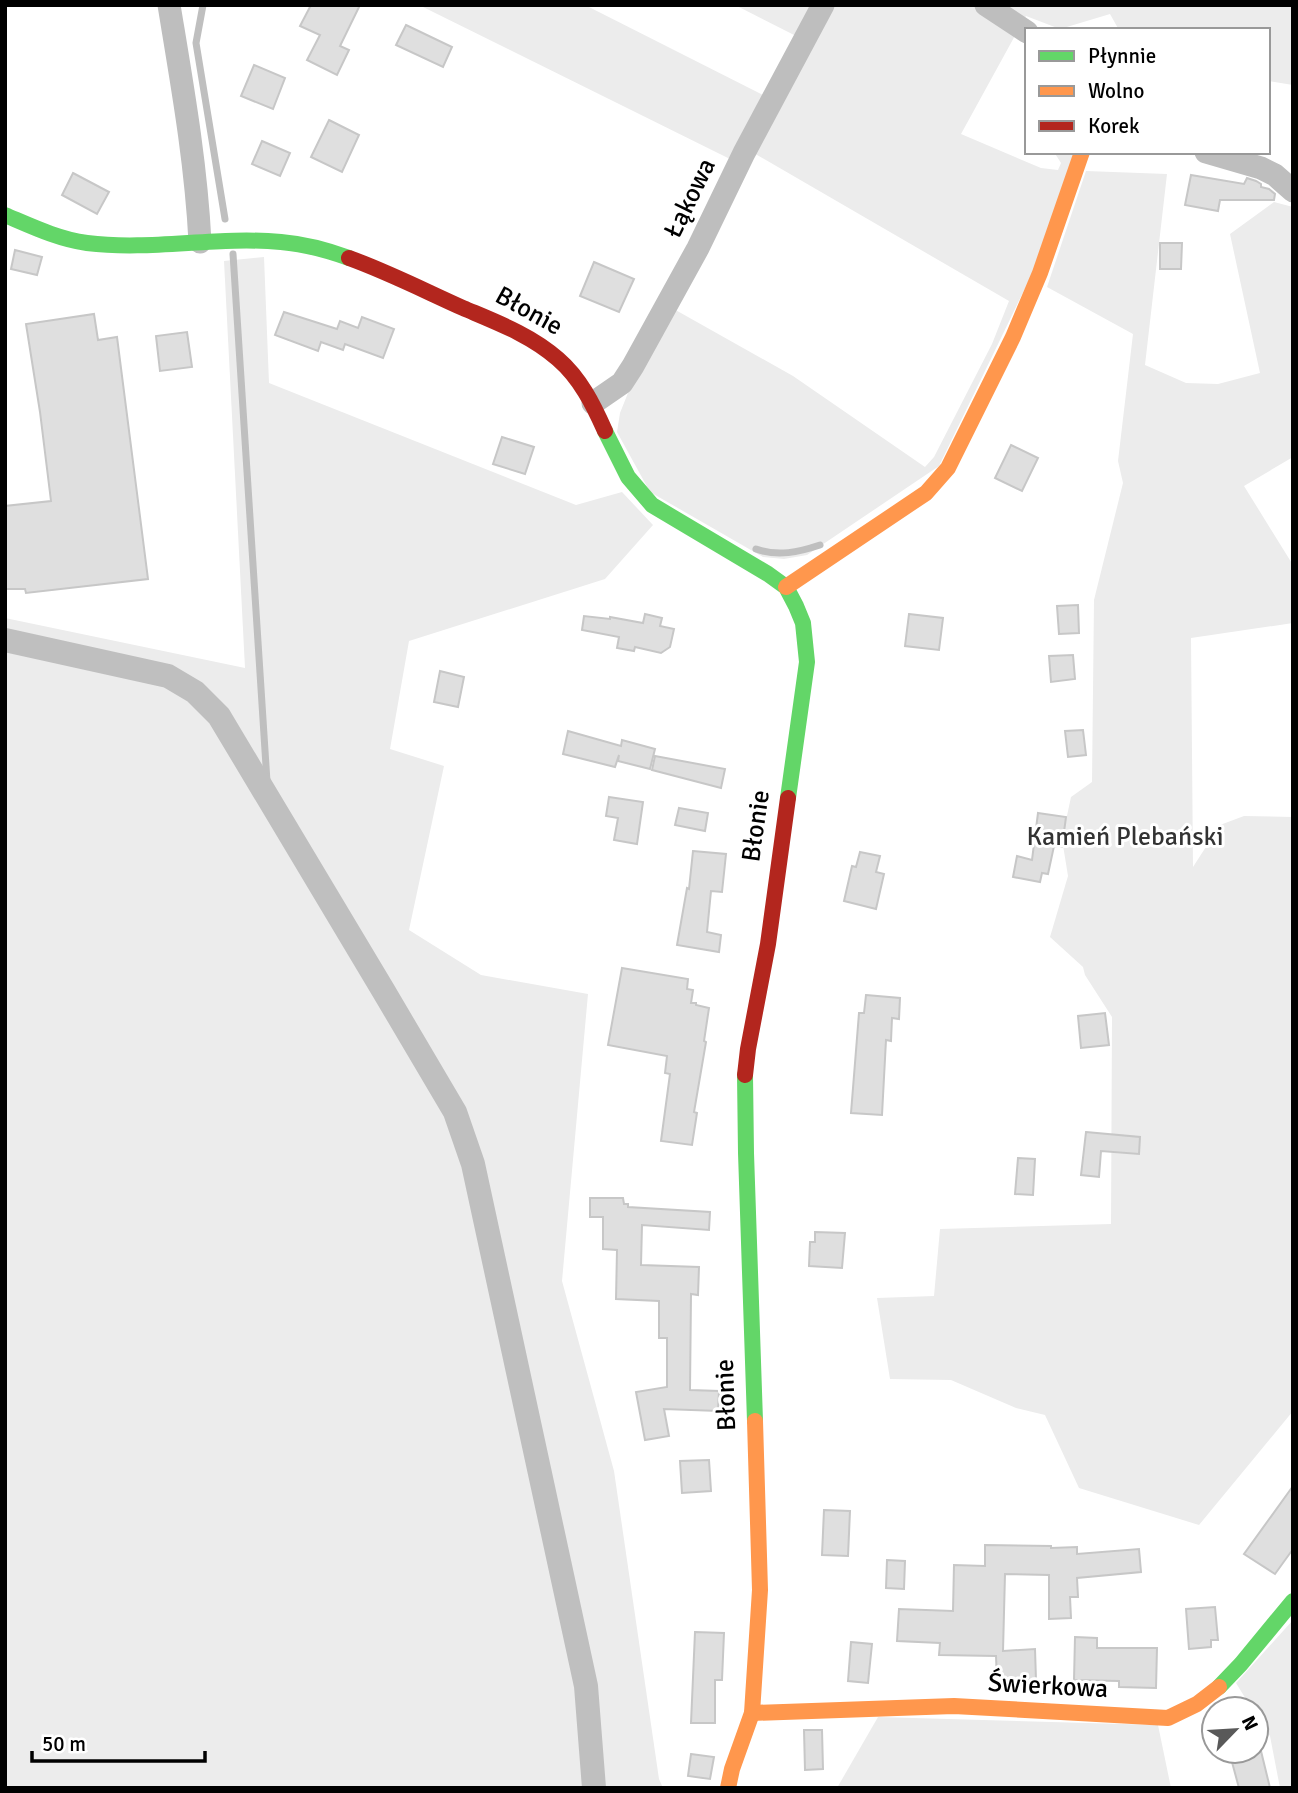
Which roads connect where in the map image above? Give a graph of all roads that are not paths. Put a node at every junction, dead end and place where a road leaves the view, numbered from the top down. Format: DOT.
graph roads {
  1 [pos="169,5"];
  2 [pos="823,5"];
  3 [pos="986,5"];
  4 [pos="1025,31"];
  5 [pos="1081,154"];
  6 [pos="1213,154"];
  7 [pos="1293,191"];
  8 [pos="5,215"];
  9 [pos="200,242"];
  10 [pos="593,403"];
  11 [pos="786,587"];
  12 [pos="1293,1601"];
  13 [pos="752,1713"];
  14 [pos="728,1788"];
  1 -- 9 [label="street"];
  2 -- 10 [label="street, Łąkowa"];
  3 -- 4 [label="street"];
  5 -- 11 [label="street"];
  6 -- 7 [label="street"];
  8 -- 9 [label="street, Błonie"];
  9 -- 10 [label="street, Błonie"];
  10 -- 11 [label="street, Błonie"];
  11 -- 13 [label="street, Błonie"];
  12 -- 13 [label="street, Świerkowa"];
  13 -- 14 [label="street, Błonie"];
}
